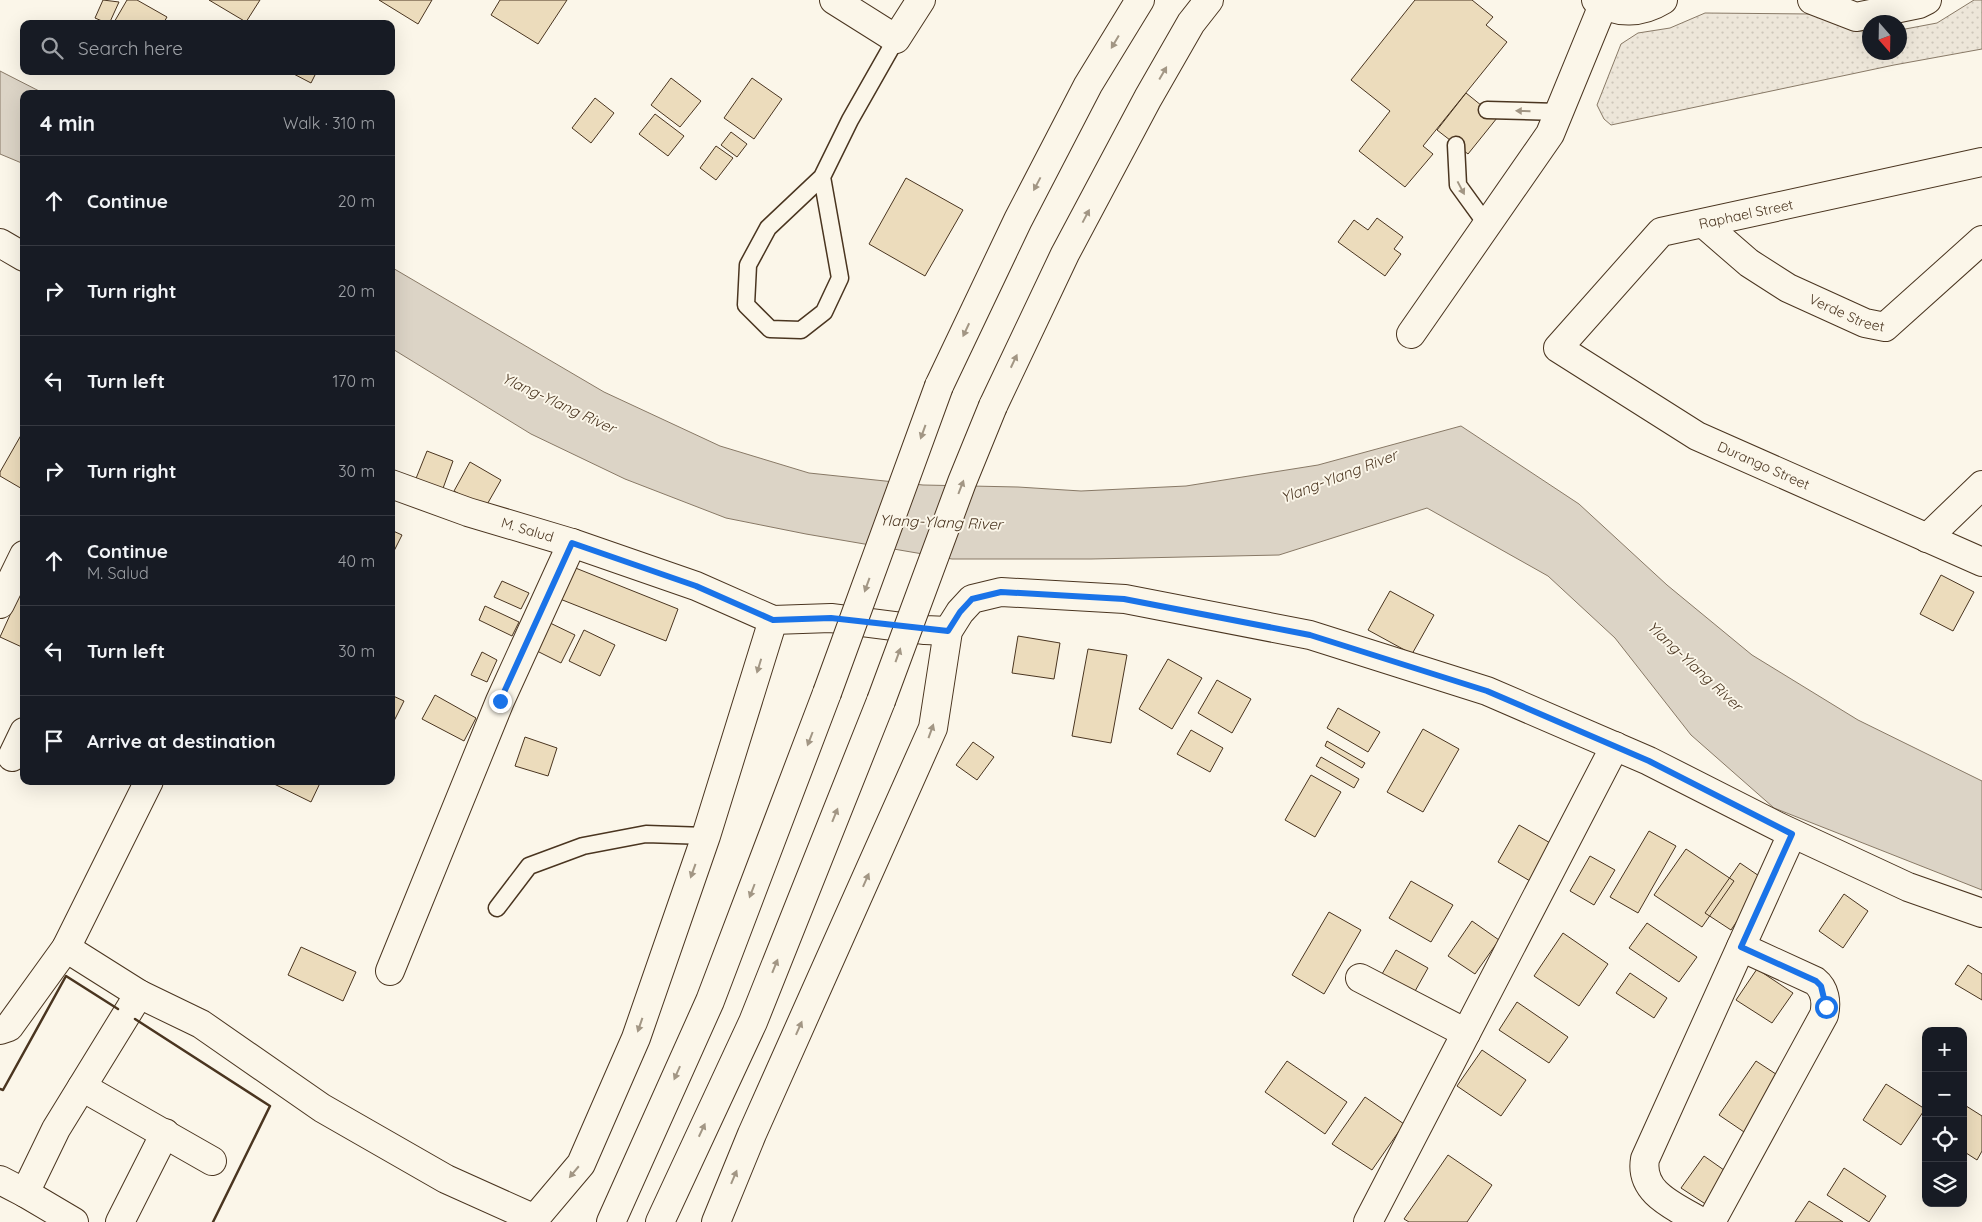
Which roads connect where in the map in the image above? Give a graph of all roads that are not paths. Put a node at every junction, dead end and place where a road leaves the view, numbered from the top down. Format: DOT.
graph roads {
  1 [pos="834,0"];
  2 [pos="921,0"];
  3 [pos="1140,0"];
  4 [pos="1209,0"];
  5 [pos="1663,0"];
  6 [pos="1812,0"];
  7 [pos="1927,0"];
  8 [pos="1599,2"];
  9 [pos="896,39"];
  10 [pos="1487,110"];
  11 [pos="1558,112"];
  12 [pos="1456,145"];
  13 [pos="1982,162"];
  14 [pos="822,177"];
  15 [pos="1704,224"];
  16 [pos="1487,225"];
  17 [pos="1982,240"];
  18 [pos="0,243"];
  19 [pos="20,255"];
  20 [pos="1411,334"];
  21 [pos="1558,348"];
  22 [pos="1982,484"];
  23 [pos="395,485"];
  24 [pos="1927,538"];
  25 [pos="572,543"];
  26 [pos="1982,562"];
  27 [pos="20,564"];
  28 [pos="0,604"];
  29 [pos="773,620"];
  30 [pos="948,631"];
  31 [pos="20,740"];
  32 [pos="1615,746"];
  33 [pos="12,757"];
  34 [pos="147,785"];
  35 [pos="1792,834"];
  36 [pos="706,836"];
  37 [pos="497,908"];
  38 [pos="1982,913"];
  39 [pos="1741,947"];
  40 [pos="66,948"];
  41 [pos="390,971"];
  42 [pos="1360,978"];
  43 [pos="140,994"];
  44 [pos="0,1030"];
  45 [pos="1466,1033"];
  46 [pos="82,1087"];
  47 [pos="164,1134"];
  48 [pos="212,1161"];
  49 [pos="0,1180"];
  50 [pos="25,1193"];
  51 [pos="533,1220"];
  52 [pos="74,1222"];
  53 [pos="120,1222"];
  54 [pos="611,1222"];
  55 [pos="660,1222"];
  56 [pos="716,1222"];
  57 [pos="1368,1222"];
  58 [pos="1701,1222"];
  59 [pos="1711,1222"];
  1 -- 9 [label="street"];
  2 -- 9 [label="street"];
  3 -- 54 [label="street, one-way, bridge"];
  55 -- 4 [label="street, one-way, bridge"];
  5 -- 8 [label="street"];
  6 -- 7 [label="street"];
  8 -- 11 [label="street"];
  9 -- 14 [label="lane"];
  11 -- 10 [label="lane, one-way"];
  11 -- 16 [label="street"];
  12 -- 16 [label="lane, one-way"];
  13 -- 15 [label="street, Raphael Street"];
  14 -- 14 [label="lane"];
  15 -- 17 [label="street, Verde Street"];
  15 -- 21 [label="street, Raphael Street"];
  16 -- 20 [label="street"];
  18 -- 19 [label="street"];
  21 -- 24 [label="street, Durango Street"];
  22 -- 24 [label="street"];
  23 -- 25 [label="street, M. Salud"];
  24 -- 26 [label="street, Durango Street"];
  25 -- 29 [label="street, M. Salud"];
  25 -- 41 [label="street"];
  27 -- 28 [label="street"];
  29 -- 30 [label="street"];
  29 -- 36 [label="street, one-way"];
  30 -- 32 [label="street"];
  56 -- 30 [label="street, one-way"];
  31 -- 33 [label="street"];
  32 -- 35 [label="street"];
  32 -- 45 [label="street"];
  34 -- 40 [label="street"];
  35 -- 38 [label="street"];
  35 -- 39 [label="street"];
  36 -- 37 [label="lane"];
  36 -- 51 [label="street, one-way"];
  39 -- 58 [label="street"];
  39 -- 59 [label="street"];
  40 -- 43 [label="street"];
  40 -- 44 [label="street"];
  42 -- 45 [label="street"];
  43 -- 46 [label="street"];
  43 -- 51 [label="street"];
  45 -- 57 [label="street"];
  46 -- 47 [label="street"];
  46 -- 50 [label="street"];
  47 -- 48 [label="street"];
  47 -- 53 [label="street"];
  49 -- 50 [label="street"];
  50 -- 52 [label="street"];
}
